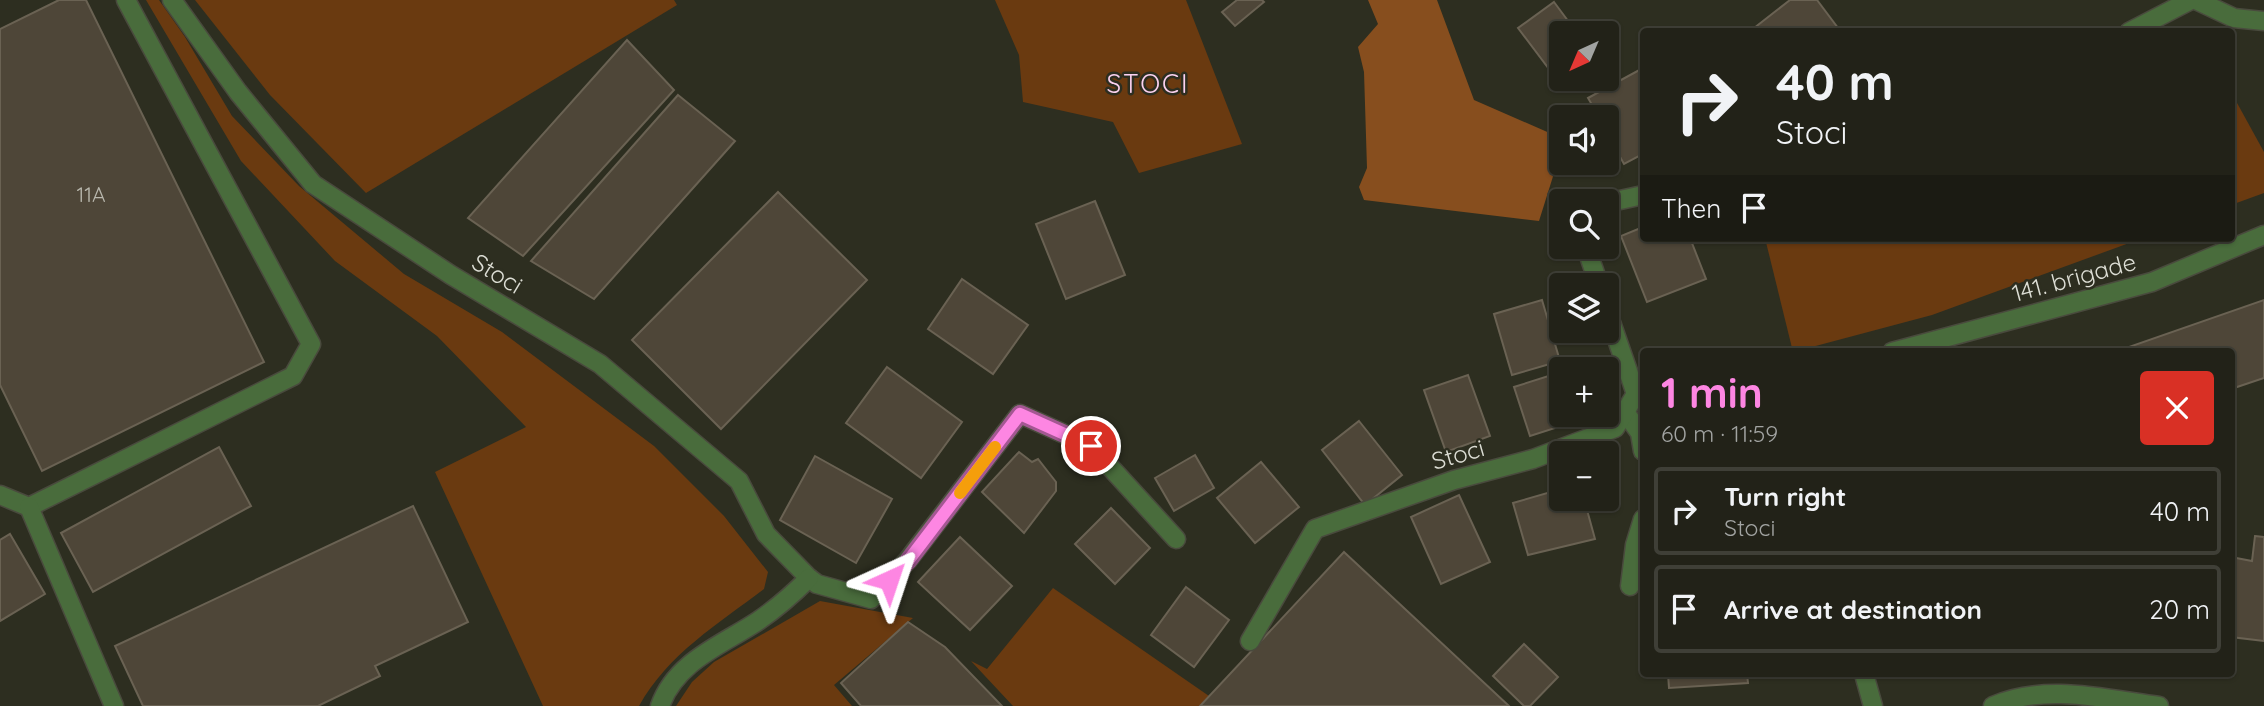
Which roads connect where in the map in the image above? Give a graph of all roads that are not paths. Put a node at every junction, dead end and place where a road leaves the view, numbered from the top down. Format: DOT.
graph roads {
  1 [pos="126,0"];
  2 [pos="172,0"];
  3 [pos="2191,0"];
  4 [pos="2196,0"];
  5 [pos="2264,21"];
  6 [pos="2137,28"];
  7 [pos="1640,196"];
  8 [pos="1619,200"];
  9 [pos="2264,236"];
  10 [pos="1618,343"];
  11 [pos="1907,348"];
  12 [pos="1625,412"];
  13 [pos="1640,433"];
  14 [pos="0,495"];
  15 [pos="29,506"];
  16 [pos="1640,529"];
  17 [pos="1176,539"];
  18 [pos="809,578"];
  19 [pos="1630,586"];
  20 [pos="1250,641"];
  21 [pos="1865,677"];
  22 [pos="114,706"];
  23 [pos="660,706"];
  24 [pos="1873,706"];
  25 [pos="1993,706"];
  26 [pos="2159,706"];
  1 -- 15 [label="street"];
  2 -- 18 [label="street, Stoci"];
  3 -- 6 [label="street"];
  4 -- 5 [label="street"];
  7 -- 8 [label="street"];
  9 -- 11 [label="street, 141. brigade"];
  10 -- 12 [label="street"];
  12 -- 13 [label="street"];
  12 -- 20 [label="street, Stoci"];
  14 -- 15 [label="street"];
  15 -- 22 [label="street"];
  16 -- 19 [label="street"];
  17 -- 18 [label="street, Stoci"];
  18 -- 23 [label="street"];
  21 -- 24 [label="street"];
  25 -- 26 [label="street"];
}
